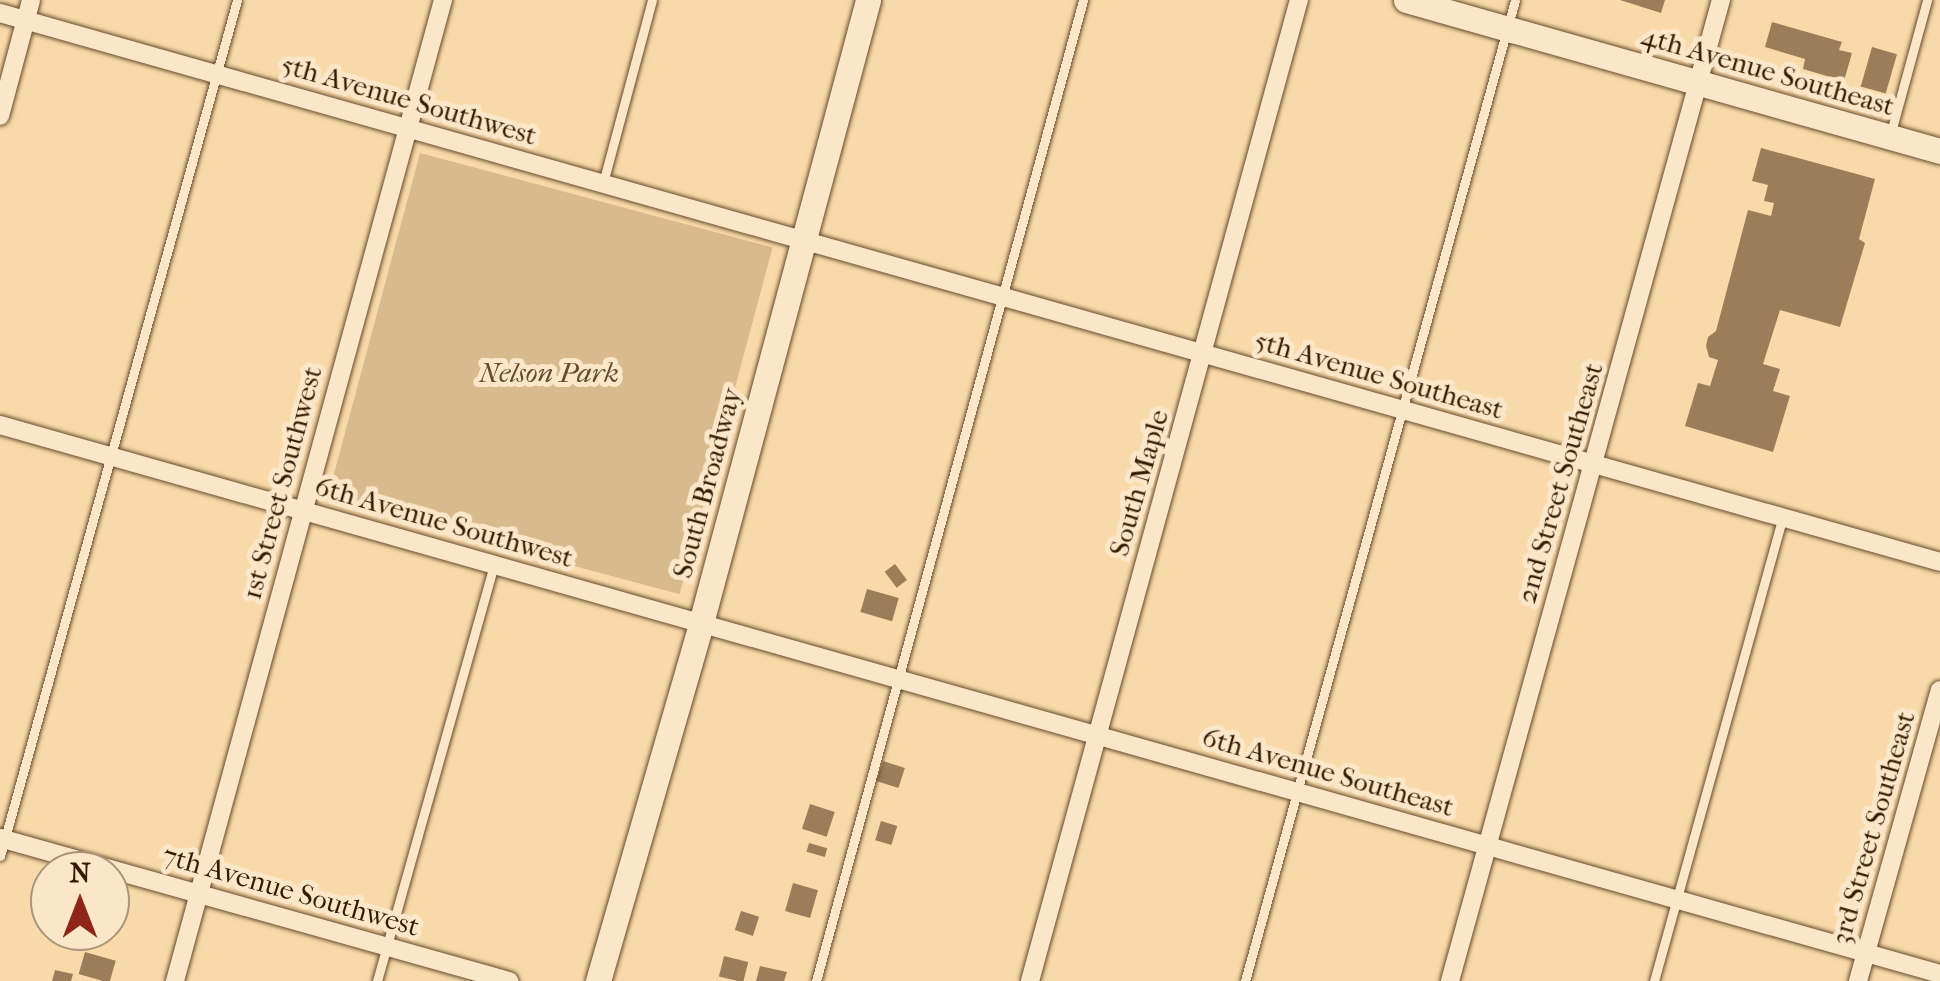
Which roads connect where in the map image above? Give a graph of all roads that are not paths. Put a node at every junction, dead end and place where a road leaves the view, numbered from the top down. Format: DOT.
graph roads {
  1 [pos="32,0"];
  2 [pos="237,0"];
  3 [pos="443,0"];
  4 [pos="652,0"];
  5 [pos="868,0"];
  6 [pos="1082,0"];
  7 [pos="1299,0"];
  8 [pos="1406,0"];
  9 [pos="1515,0"];
  10 [pos="1721,0"];
  11 [pos="1927,0"];
  12 [pos="0,13"];
  13 [pos="26,20"];
  14 [pos="1507,28"];
  15 [pos="216,74"];
  16 [pos="1698,82"];
  17 [pos="0,116"];
  18 [pos="408,128"];
  19 [pos="1890,137"];
  20 [pos="1940,151"];
  21 [pos="602,183"];
  22 [pos="803,239"];
  23 [pos="1003,297"];
  24 [pos="1203,355"];
  25 [pos="1403,410"];
  26 [pos="0,425"];
  27 [pos="110,456"];
  28 [pos="1594,463"];
  29 [pos="303,511"];
  30 [pos="1783,517"];
  31 [pos="1940,562"];
  32 [pos="494,565"];
  33 [pos="700,623"];
  34 [pos="899,678"];
  35 [pos="1940,690"];
  36 [pos="1097,734"];
  37 [pos="1296,792"];
  38 [pos="2,844"];
  39 [pos="1486,846"];
  40 [pos="199,894"];
  41 [pos="1676,900"];
  42 [pos="386,946"];
  43 [pos="1866,954"];
  44 [pos="1940,974"];
  45 [pos="175,981"];
  46 [pos="376,981"];
  47 [pos="508,981"];
  48 [pos="598,981"];
  49 [pos="816,981"];
  50 [pos="1030,981"];
  51 [pos="1245,981"];
  52 [pos="1450,981"];
  53 [pos="1654,981"];
  54 [pos="1858,981"];
  1 -- 13 [label="street"];
  2 -- 15 [label="lane"];
  3 -- 18 [label="street, 1st Street Southwest"];
  4 -- 21 [label="lane"];
  5 -- 22 [label="street, South Broadway"];
  6 -- 23 [label="lane"];
  7 -- 24 [label="street, South Maple"];
  8 -- 14 [label="street, 4th Avenue Southeast"];
  9 -- 14 [label="lane"];
  10 -- 16 [label="street, 2nd Street Southeast"];
  11 -- 19 [label="lane"];
  12 -- 13 [label="street, 5th Avenue Southwest"];
  13 -- 15 [label="street, 5th Avenue Southwest"];
  13 -- 17 [label="street"];
  14 -- 16 [label="street, 4th Avenue Southeast"];
  14 -- 25 [label="lane"];
  15 -- 18 [label="street, 5th Avenue Southwest"];
  15 -- 27 [label="lane"];
  16 -- 19 [label="street, 4th Avenue Southeast"];
  16 -- 28 [label="street, 2nd Street Southeast"];
  18 -- 21 [label="street, 5th Avenue Southwest"];
  18 -- 29 [label="street, 1st Street Southwest"];
  19 -- 20 [label="street, 4th Avenue Southeast"];
  21 -- 22 [label="street, 5th Avenue Southwest"];
  22 -- 23 [label="street, 5th Avenue Southeast"];
  22 -- 33 [label="street, South Broadway"];
  23 -- 24 [label="street, 5th Avenue Southeast"];
  23 -- 34 [label="lane"];
  24 -- 25 [label="street, 5th Avenue Southeast"];
  24 -- 36 [label="street, South Maple"];
  25 -- 28 [label="street, 5th Avenue Southeast"];
  25 -- 37 [label="lane"];
  26 -- 27 [label="street, 6th Avenue Southwest"];
  27 -- 29 [label="street, 6th Avenue Southwest"];
  27 -- 38 [label="lane"];
  28 -- 30 [label="street, 5th Avenue Southeast"];
  28 -- 39 [label="street, 2nd Street Southeast"];
  29 -- 32 [label="street, 6th Avenue Southwest"];
  29 -- 40 [label="street, 1st Street Southwest"];
  30 -- 31 [label="street, 5th Avenue Southeast"];
  30 -- 41 [label="lane"];
  32 -- 33 [label="street, 6th Avenue Southwest"];
  32 -- 42 [label="lane"];
  33 -- 34 [label="street, 6th Avenue Southeast"];
  33 -- 48 [label="street, South Broadway"];
  34 -- 36 [label="street, 6th Avenue Southeast"];
  34 -- 49 [label="lane"];
  35 -- 43 [label="street, 3rd Street Southeast"];
  36 -- 37 [label="street, 6th Avenue Southeast"];
  36 -- 50 [label="street, South Maple"];
  37 -- 39 [label="street, 6th Avenue Southeast"];
  37 -- 51 [label="lane"];
  38 -- 40 [label="street, 7th Avenue Southwest"];
  39 -- 41 [label="street, 6th Avenue Southeast"];
  39 -- 52 [label="street, 2nd Street Southeast"];
  40 -- 42 [label="street, 7th Avenue Southwest"];
  40 -- 45 [label="street, 1st Street Southwest"];
  41 -- 43 [label="street, 6th Avenue Southeast"];
  41 -- 53 [label="lane"];
  42 -- 46 [label="lane"];
  42 -- 47 [label="street, 7th Avenue Southwest"];
  43 -- 44 [label="street, 6th Avenue Southeast"];
  43 -- 54 [label="street, 3rd Street Southeast"];
}
